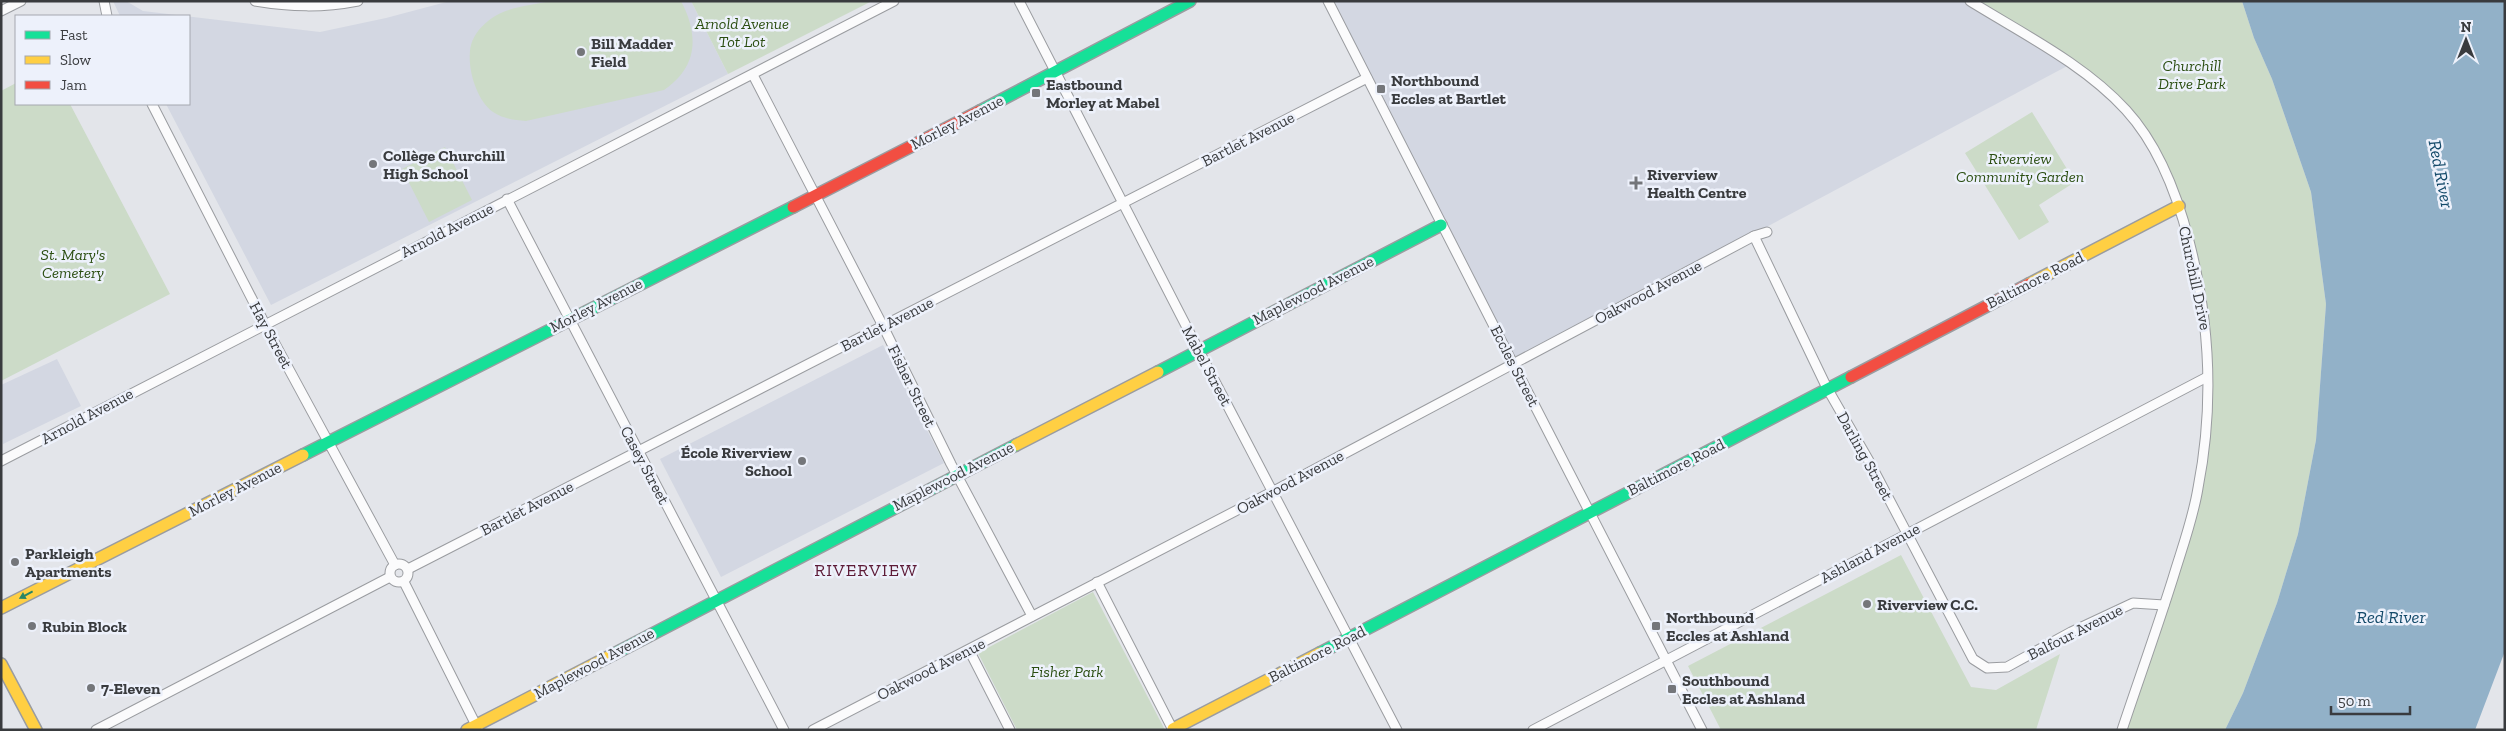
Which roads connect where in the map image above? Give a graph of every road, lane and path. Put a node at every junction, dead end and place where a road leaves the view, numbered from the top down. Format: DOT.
graph roads {
  1 [pos="21,1"];
  2 [pos="104,1"];
  3 [pos="255,1"];
  4 [pos="358,1"];
  5 [pos="894,1"];
  6 [pos="1019,1"];
  7 [pos="1190,1"];
  8 [pos="1328,1"];
  9 [pos="1970,1"];
  10 [pos="1,12"];
  11 [pos="107,15"];
  12 [pos="1056,72"];
  13 [pos="753,75"];
  14 [pos="1367,78"];
  15 [pos="153,105"];
  16 [pos="816,196"];
  17 [pos="507,199"];
  18 [pos="1124,203"];
  19 [pos="2179,206"];
  20 [pos="1441,225"];
  21 [pos="1767,232"];
  22 [pos="1754,236"];
  23 [pos="569,319"];
  24 [pos="265,324"];
  25 [pos="883,326"];
  26 [pos="1198,349"];
  27 [pos="1514,362"];
  28 [pos="2207,377"];
  29 [pos="1827,388"];
  30 [pos="328,443"];
  31 [pos="638,452"];
  32 [pos="1,461"];
  33 [pos="956,475"];
  34 [pos="1272,492"];
  35 [pos="1589,512"];
  36 [pos="1907,534"];
  37 [pos="395,565"];
  38 [pos="408,569"];
  39 [pos="390,577"];
  40 [pos="404,582"];
  41 [pos="1097,582"];
  42 [pos="714,600"];
  43 [pos="2164,605"];
  44 [pos="1,608"];
  45 [pos="1032,616"];
  46 [pos="1349,638"];
  47 [pos="969,650"];
  48 [pos="1666,660"];
  49 [pos="1,664"];
  50 [pos="1987,668"];
  51 [pos="474,728"];
  52 [pos="1173,729"];
  53 [pos="36,730"];
  54 [pos="96,730"];
  55 [pos="784,730"];
  56 [pos="813,730"];
  57 [pos="1010,730"];
  58 [pos="1397,730"];
  59 [pos="1533,730"];
  60 [pos="1702,730"];
  61 [pos="2122,730"];
  1 -- 10 [label="street"];
  2 -- 11 [label="street"];
  3 -- 4 [label="street"];
  5 -- 13 [label="street, Arnold Avenue"];
  6 -- 12 [label="street, Mabel Street"];
  7 -- 12 [label="street, Morley Avenue"];
  8 -- 14 [label="street, Eccles Street"];
  9 -- 19 [label="street, Churchill Drive"];
  12 -- 16 [label="street, Morley Avenue"];
  12 -- 18 [label="street, Mabel Street"];
  13 -- 16 [label="street, Fisher Street"];
  13 -- 17 [label="street, Arnold Avenue"];
  14 -- 18 [label="street, Bartlet Avenue"];
  14 -- 20 [label="street, Eccles Street"];
  15 -- 24 [label="street, Hay Street"];
  16 -- 23 [label="street, Morley Avenue"];
  16 -- 25 [label="street, Fisher Street"];
  17 -- 23 [label="street, Casey Street"];
  17 -- 24 [label="street, Arnold Avenue"];
  18 -- 25 [label="street, Bartlet Avenue"];
  18 -- 26 [label="street, Mabel Street"];
  19 -- 28 [label="street, Churchill Drive"];
  19 -- 29 [label="street, Baltimore Road"];
  20 -- 26 [label="street, Maplewood Avenue"];
  20 -- 27 [label="street, Eccles Street"];
  21 -- 22 [label="street, Oakwood Avenue"];
  22 -- 27 [label="street, Oakwood Avenue"];
  22 -- 29 [label="street, Darling Street"];
  23 -- 30 [label="street, Morley Avenue"];
  23 -- 31 [label="street, Casey Street"];
  24 -- 30 [label="street, Hay Street"];
  24 -- 32 [label="street, Arnold Avenue"];
  25 -- 31 [label="street, Bartlet Avenue"];
  25 -- 33 [label="street, Fisher Street"];
  26 -- 33 [label="street, Maplewood Avenue"];
  26 -- 34 [label="street, Mabel Street"];
  27 -- 34 [label="street, Oakwood Avenue"];
  27 -- 35 [label="street, Eccles Street"];
  28 -- 36 [label="street, Ashland Avenue"];
  28 -- 43 [label="street, Churchill Drive"];
  29 -- 35 [label="street, Baltimore Road"];
  29 -- 36 [label="street, Darling Street"];
  30 -- 37 [label="street, Hay Street"];
  30 -- 44 [label="street, Morley Avenue, one-way"];
  31 -- 38 [label="street, Bartlet Avenue"];
  31 -- 42 [label="street, Casey Street"];
  33 -- 42 [label="street, Maplewood Avenue"];
  33 -- 45 [label="street, Fisher Street"];
  34 -- 41 [label="street, Oakwood Avenue"];
  34 -- 46 [label="street, Mabel Street"];
  35 -- 46 [label="street, Baltimore Road"];
  35 -- 48 [label="street, Eccles Street"];
  36 -- 48 [label="street, Ashland Avenue"];
  36 -- 50 [label="street, Darling Street"];
  37 -- 38 [label="street"];
  37 -- 39 [label="street"];
  38 -- 40 [label="street"];
  39 -- 40 [label="street"];
  39 -- 54 [label="street"];
  40 -- 51 [label="street"];
  41 -- 45 [label="street, Oakwood Avenue"];
  41 -- 52 [label="street"];
  42 -- 51 [label="street, Maplewood Avenue"];
  42 -- 55 [label="street, Casey Street"];
  43 -- 50 [label="street, Balfour Avenue"];
  43 -- 61 [label="street, Churchill Drive"];
  45 -- 47 [label="street, Oakwood Avenue"];
  46 -- 52 [label="street, Baltimore Road"];
  46 -- 58 [label="street, Mabel Street"];
  47 -- 56 [label="street, Oakwood Avenue"];
  47 -- 57 [label="street"];
  48 -- 59 [label="street, Ashland Avenue"];
  48 -- 60 [label="street, Eccles Street"];
  49 -- 53 [label="street"];
}
